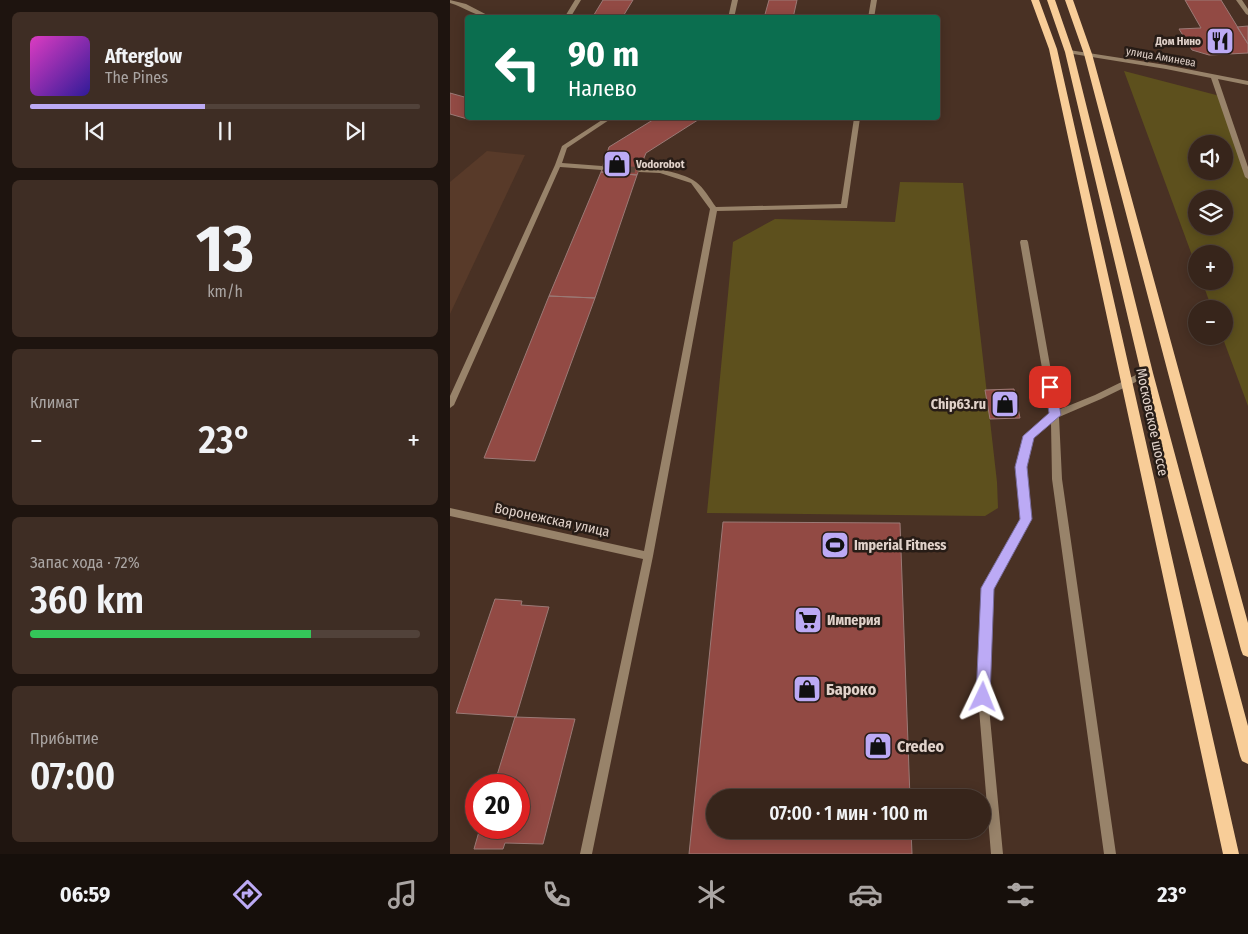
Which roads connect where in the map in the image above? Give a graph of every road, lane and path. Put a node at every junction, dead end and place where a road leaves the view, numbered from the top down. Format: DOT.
graph roads {
  1 [pos="578,0"];
  2 [pos="735,0"];
  3 [pos="874,0"];
  4 [pos="1034,0"];
  5 [pos="1051,0"];
  6 [pos="1069,0"];
  7 [pos="1239,0"];
  8 [pos="450,1"];
  9 [pos="1248,12"];
  10 [pos="484,15"];
  11 [pos="569,15"];
  12 [pos="732,15"];
  13 [pos="872,15"];
  14 [pos="1069,52"];
  15 [pos="1088,54"];
  16 [pos="1214,77"];
  17 [pos="1248,83"];
  18 [pos="606,120"];
  19 [pos="857,120"];
  20 [pos="558,165"];
  21 [pos="602,168"];
  22 [pos="639,170"];
  23 [pos="1248,176"];
  24 [pos="714,209"];
  25 [pos="1024,242"];
  26 [pos="1147,373"];
  27 [pos="1128,382"];
  28 [pos="450,405"];
  29 [pos="1055,415"];
  30 [pos="450,512"];
  31 [pos="648,556"];
  32 [pos="1248,650"];
  33 [pos="1248,756"];
  34 [pos="586,854"];
  35 [pos="997,854"];
  36 [pos="1110,854"];
  37 [pos="1231,854"];
  1 -- 11 [label="street"];
  2 -- 12 [label="street"];
  3 -- 13 [label="street"];
  4 -- 27 [label="main road, Московское шоссе"];
  5 -- 14 [label="main road, Московское шоссе"];
  6 -- 15 [label="main road"];
  7 -- 9 [label="street"];
  8 -- 10 [label="street"];
  14 -- 15 [label="street, улица Аминева"];
  14 -- 26 [label="main road, Московское шоссе"];
  15 -- 16 [label="street, улица Аминева"];
  15 -- 32 [label="main road"];
  16 -- 17 [label="street, улица Аминева"];
  16 -- 23 [label="street"];
  18 -- 20 [label="street"];
  19 -- 24 [label="street"];
  20 -- 21 [label="street"];
  20 -- 28 [label="street"];
  22 -- 24 [label="street"];
  24 -- 31 [label="street"];
  25 -- 29 [label="street"];
  26 -- 27 [label="street"];
  26 -- 33 [label="main road, Московское шоссе"];
  27 -- 29 [label="street"];
  27 -- 37 [label="main road, Московское шоссе"];
  29 -- 35 [label="street"];
  29 -- 36 [label="street"];
  30 -- 31 [label="street, Воронежская улица"];
  31 -- 34 [label="street"];
}
